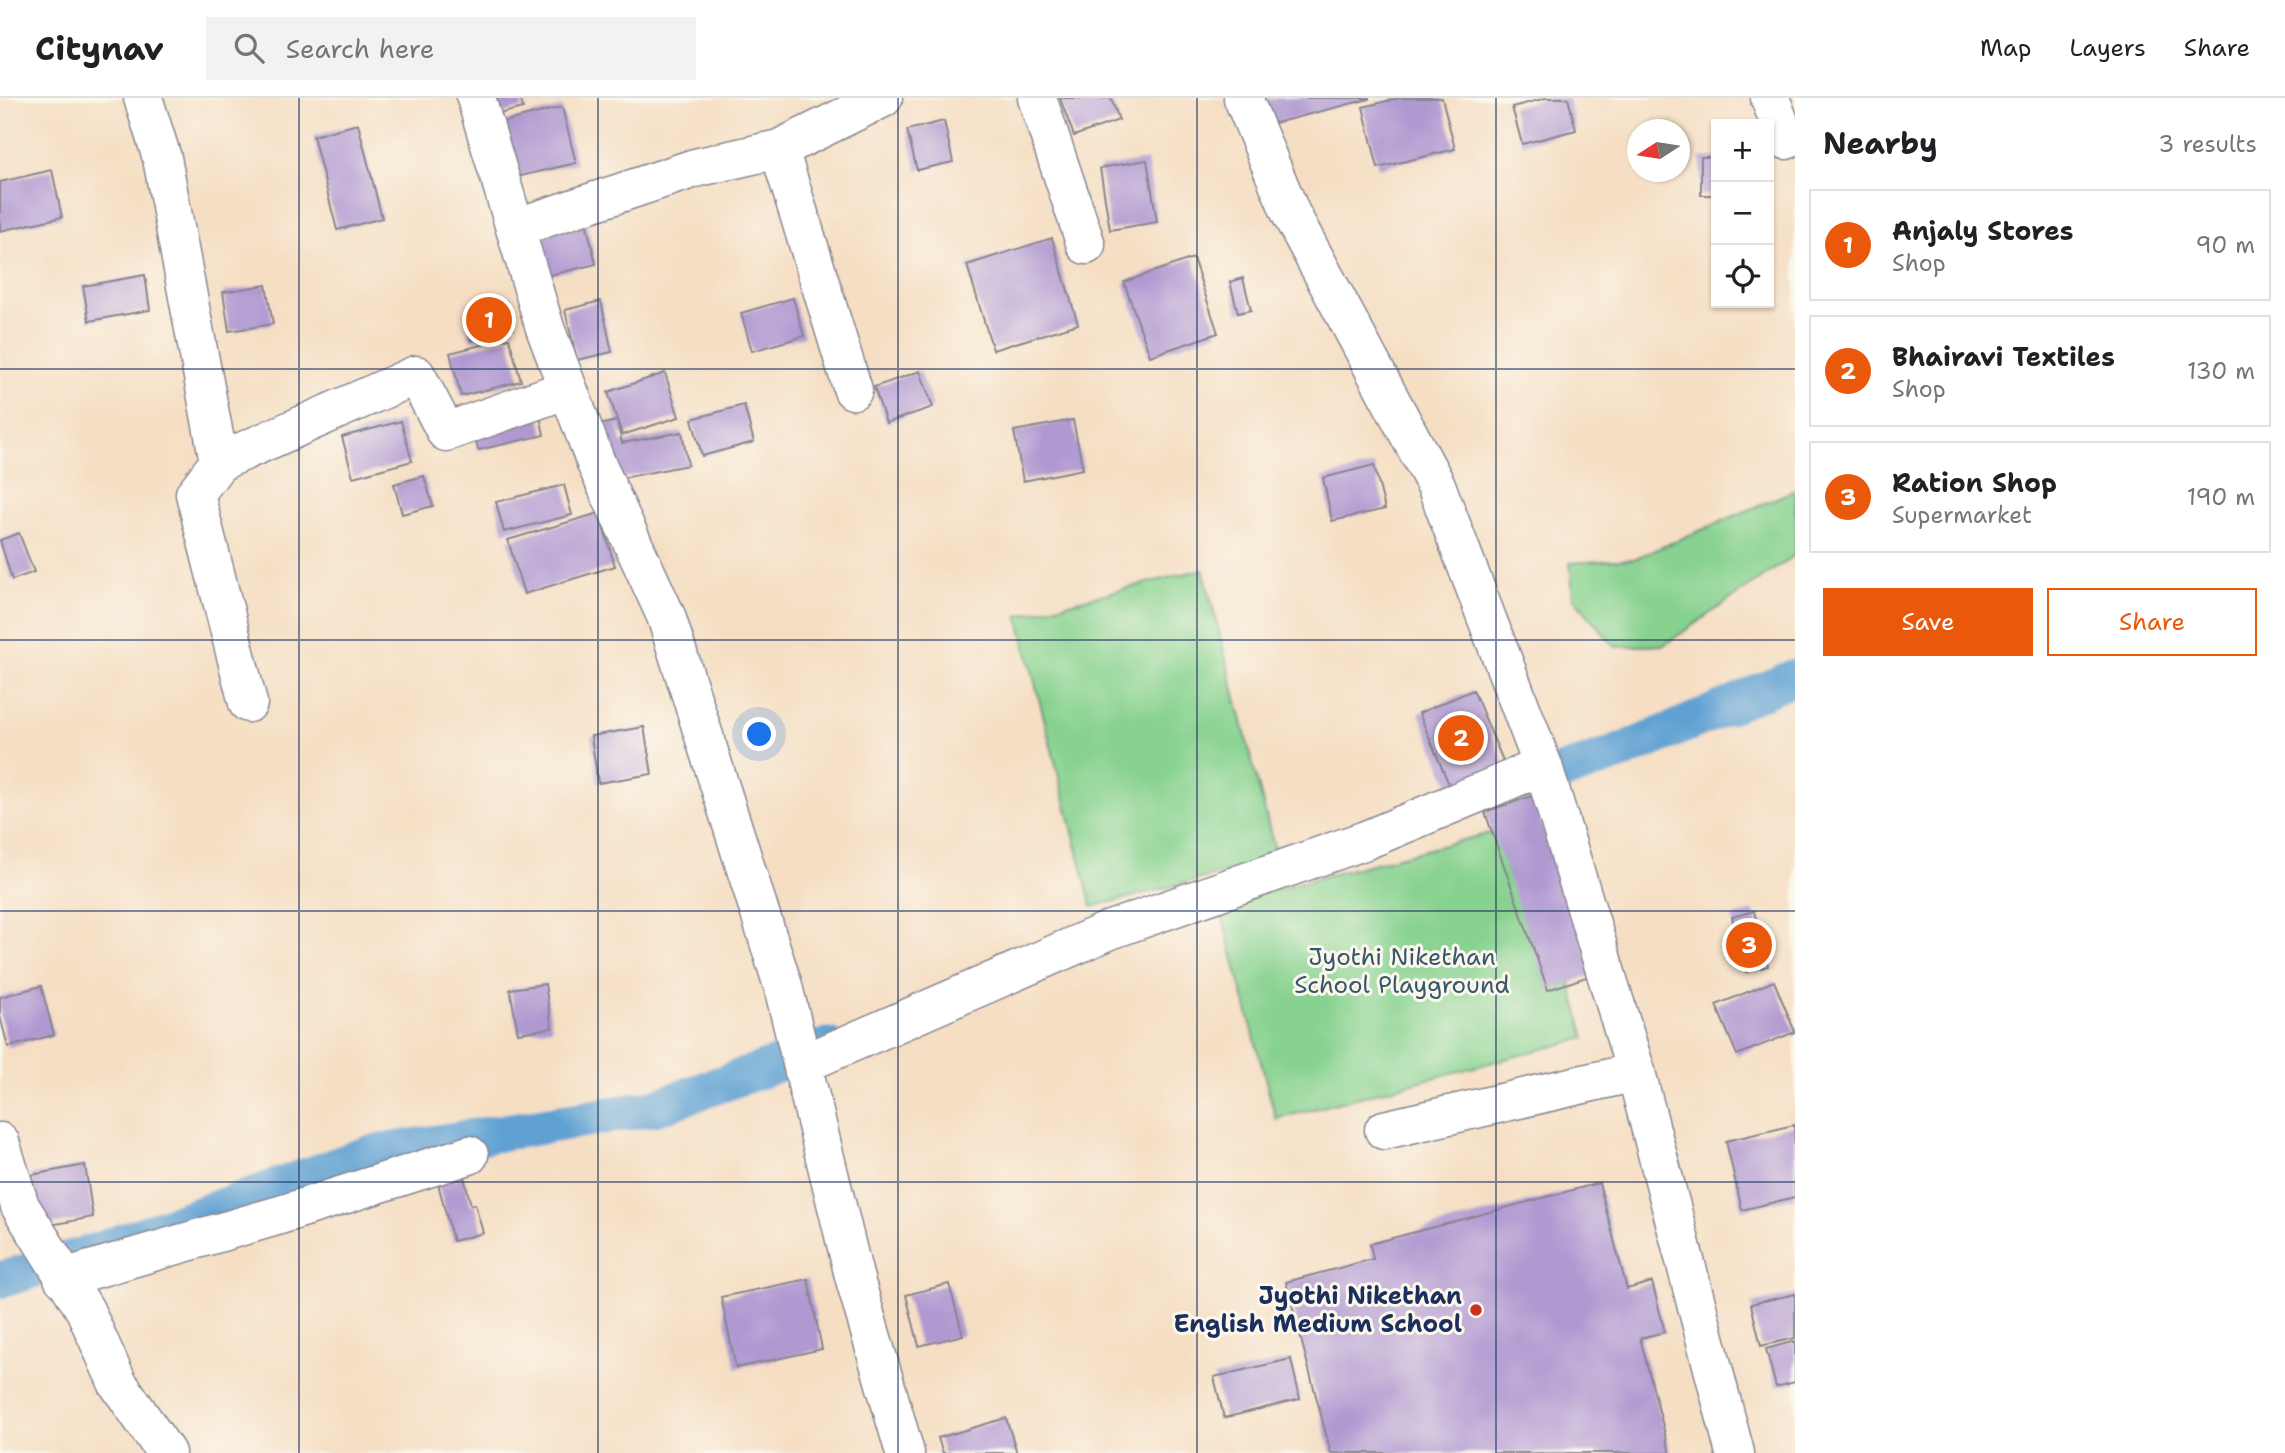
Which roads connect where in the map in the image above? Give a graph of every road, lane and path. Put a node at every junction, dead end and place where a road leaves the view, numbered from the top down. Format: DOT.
graph roads {
  1 [pos="143,98"];
  2 [pos="476,98"];
  3 [pos="1037,98"];
  4 [pos="1243,98"];
  5 [pos="1770,98"];
  6 [pos="865,102"];
  7 [pos="1786,140"];
  8 [pos="779,149"];
  9 [pos="515,228"];
  10 [pos="1086,245"];
  11 [pos="568,389"];
  12 [pos="853,390"];
  13 [pos="219,462"];
  14 [pos="248,703"];
  15 [pos="1547,778"];
  16 [pos="801,1055"];
  17 [pos="1636,1072"];
  18 [pos="1384,1130"];
  19 [pos="0,1142"];
  20 [pos="470,1155"];
  21 [pos="53,1261"];
  22 [pos="166,1453"];
  23 [pos="905,1453"];
  24 [pos="1735,1453"];
  1 -- 13 [label="street"];
  2 -- 9 [label="street"];
  3 -- 10 [label="street"];
  4 -- 15 [label="street"];
  5 -- 7 [label="street"];
  6 -- 8 [label="street"];
  8 -- 9 [label="street"];
  8 -- 12 [label="street"];
  9 -- 11 [label="street"];
  11 -- 13 [label="street"];
  11 -- 16 [label="street"];
  13 -- 14 [label="street"];
  15 -- 16 [label="street"];
  15 -- 17 [label="street"];
  16 -- 23 [label="street"];
  17 -- 18 [label="street"];
  17 -- 24 [label="street"];
  19 -- 21 [label="street"];
  20 -- 21 [label="street"];
  21 -- 22 [label="street"];
}
